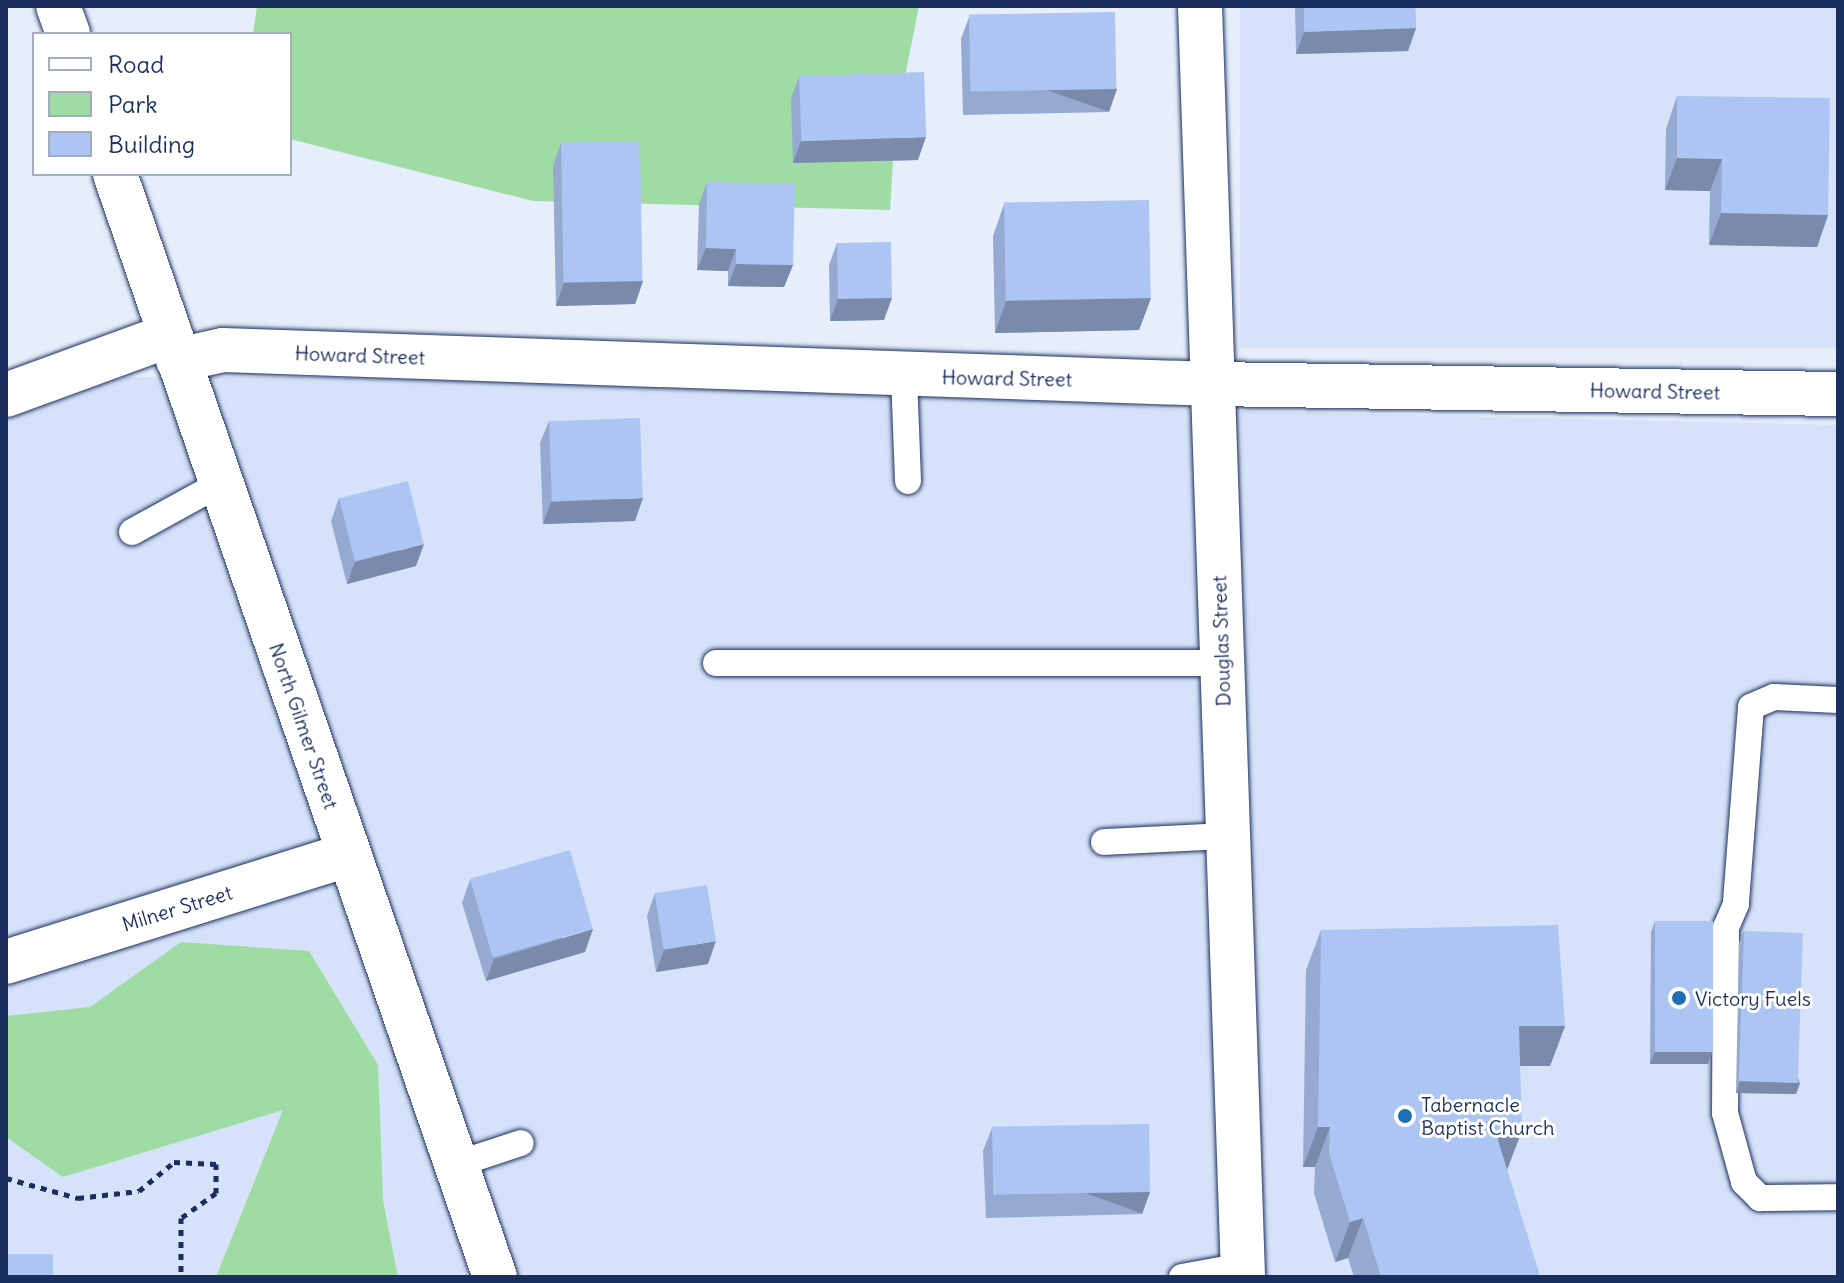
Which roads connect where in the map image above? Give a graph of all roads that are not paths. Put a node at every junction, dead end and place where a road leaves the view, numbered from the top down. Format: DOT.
graph roads {
  1 [pos="58,6"];
  2 [pos="1200,6"];
  3 [pos="67,32"];
  4 [pos="116,176"];
  5 [pos="174,347"];
  6 [pos="904,376"];
  7 [pos="1213,384"];
  8 [pos="1838,394"];
  9 [pos="6,395"];
  10 [pos="908,481"];
  11 [pos="221,483"];
  12 [pos="132,532"];
  13 [pos="716,663"];
  14 [pos="1222,663"];
  15 [pos="1838,700"];
  16 [pos="1228,836"];
  17 [pos="1104,842"];
  18 [pos="348,855"];
  19 [pos="6,962"];
  20 [pos="521,1143"];
  21 [pos="457,1164"];
  22 [pos="1838,1197"];
  23 [pos="1242,1271"];
  24 [pos="495,1277"];
  25 [pos="1182,1277"];
  1 -- 3 [label="street"];
  2 -- 7 [label="street, Douglas Street"];
  4 -- 5 [label="street, North Gilmer Street"];
  5 -- 6 [label="street, Howard Street"];
  5 -- 9 [label="street, Howard Street"];
  5 -- 11 [label="street, North Gilmer Street"];
  6 -- 7 [label="street, Howard Street"];
  6 -- 10 [label="lane"];
  7 -- 8 [label="street, Howard Street"];
  7 -- 14 [label="street, Douglas Street"];
  11 -- 12 [label="lane"];
  11 -- 18 [label="street, North Gilmer Street"];
  13 -- 14 [label="lane"];
  14 -- 16 [label="street, Douglas Street"];
  15 -- 22 [label="lane"];
  16 -- 17 [label="lane"];
  16 -- 23 [label="street, Douglas Street"];
  18 -- 19 [label="street, Milner Street"];
  18 -- 21 [label="street, North Gilmer Street"];
  20 -- 21 [label="lane"];
  21 -- 24 [label="street, North Gilmer Street"];
  23 -- 25 [label="lane"];
}
